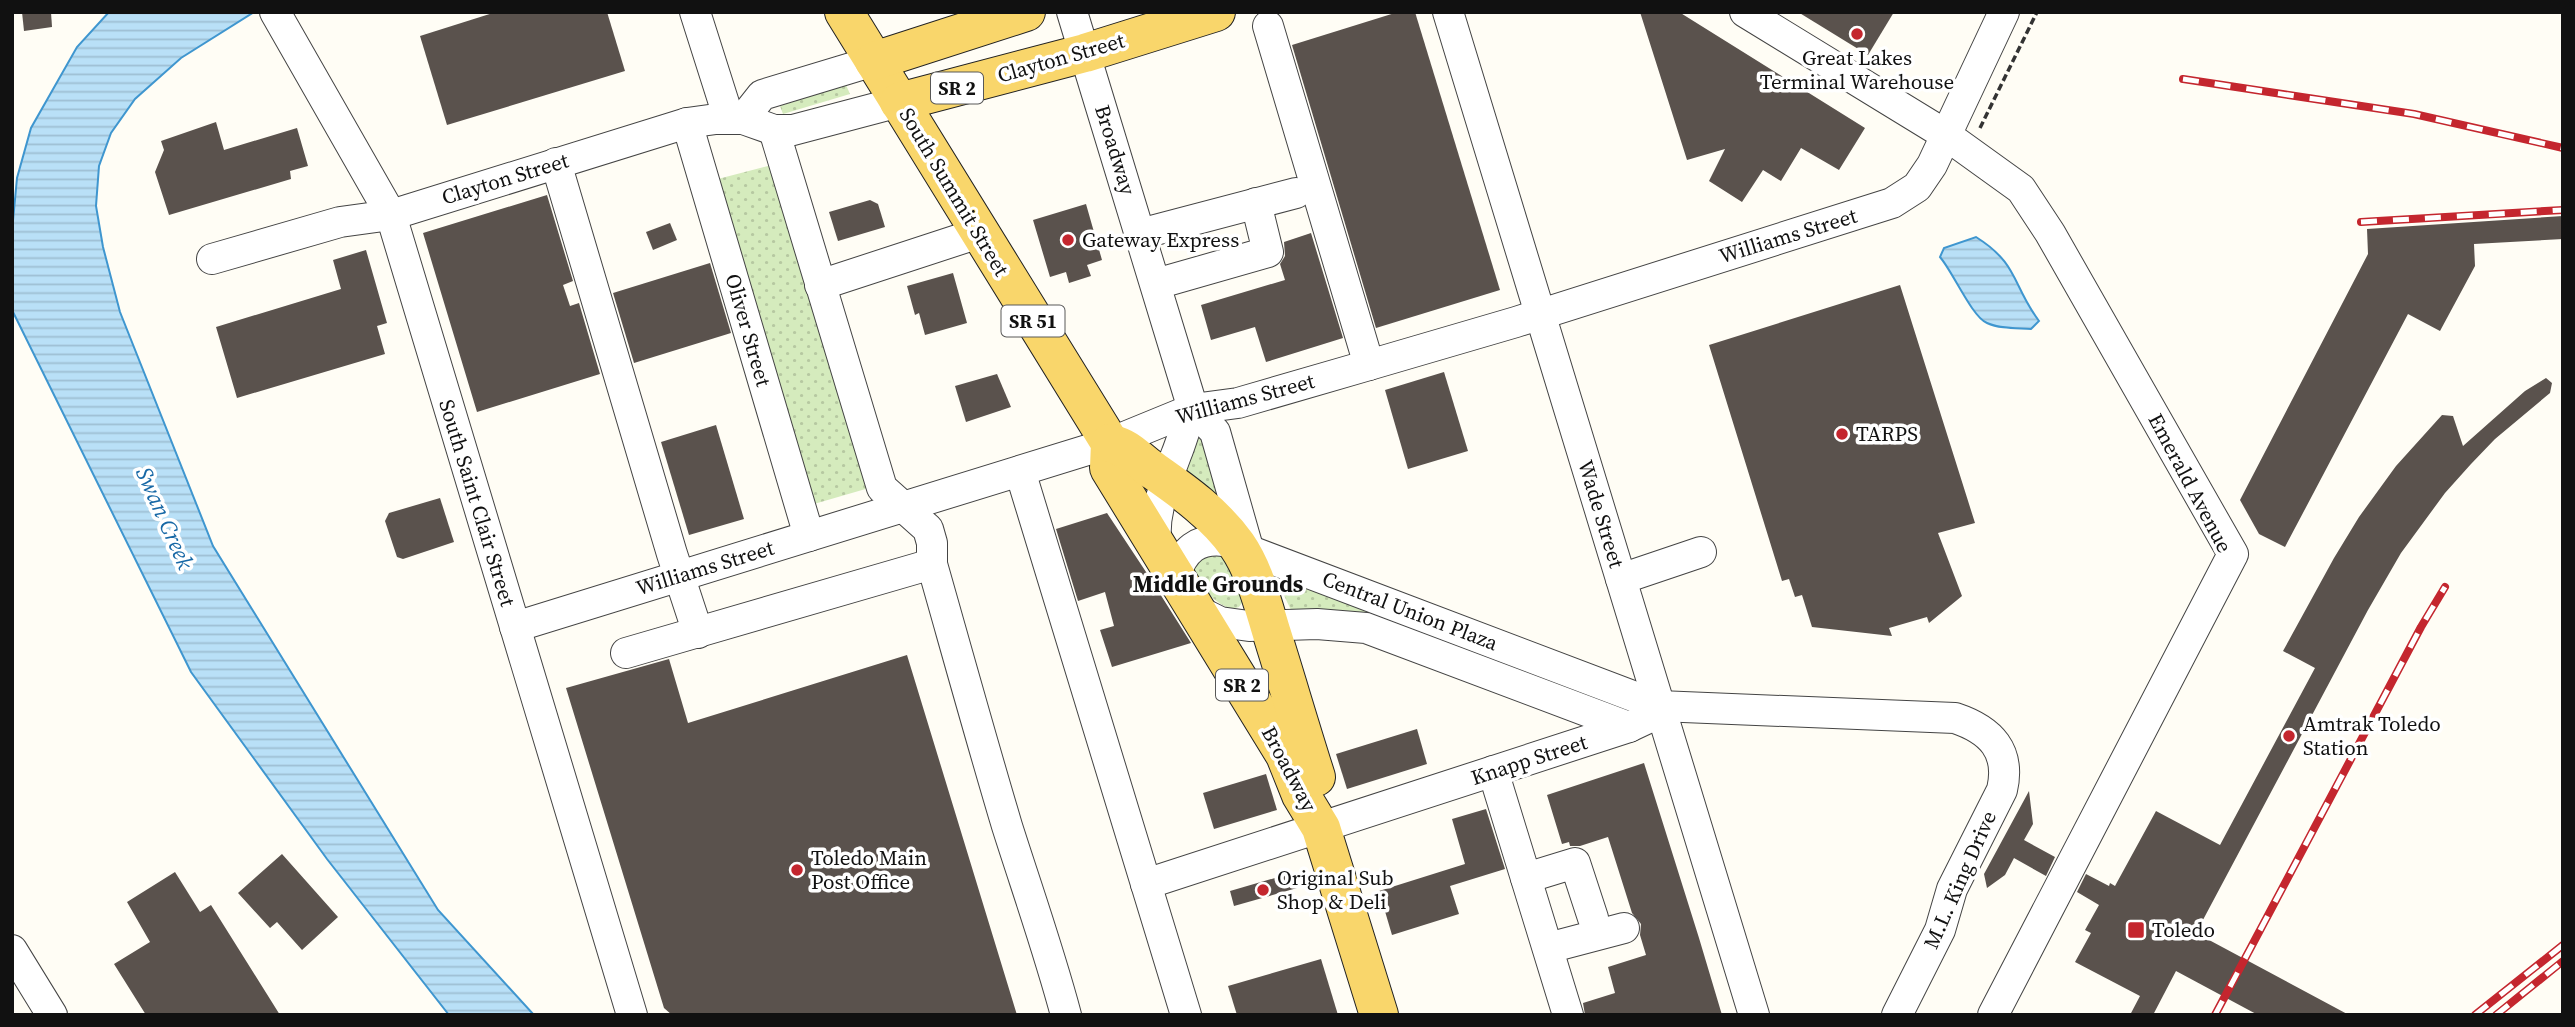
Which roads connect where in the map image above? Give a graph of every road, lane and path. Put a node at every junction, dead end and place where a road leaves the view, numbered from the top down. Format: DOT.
graph roads {
  1 [pos="275,12"];
  2 [pos="695,12"];
  3 [pos="844,12"];
  4 [pos="1026,12"];
  5 [pos="1072,12"];
  6 [pos="1216,12"];
  7 [pos="1448,12"];
  8 [pos="1745,12"];
  9 [pos="2004,12"];
  10 [pos="2037,12"];
  11 [pos="1268,26"];
  12 [pos="1085,53"];
  13 [pos="874,61"];
  14 [pos="900,102"];
  15 [pos="736,119"];
  16 [pos="687,123"];
  17 [pos="1980,128"];
  18 [pos="774,130"];
  19 [pos="1946,135"];
  20 [pos="556,163"];
  21 [pos="1296,193"];
  22 [pos="1256,203"];
  23 [pos="391,215"];
  24 [pos="979,233"];
  25 [pos="1140,234"];
  26 [pos="212,259"];
  27 [pos="1156,284"];
  28 [pos="820,285"];
  29 [pos="1541,313"];
  30 [pos="1369,365"];
  31 [pos="1193,409"];
  32 [pos="1110,443"];
  33 [pos="1020,471"];
  34 [pos="1166,479"];
  35 [pos="902,506"];
  36 [pos="809,536"];
  37 [pos="1242,547"];
  38 [pos="1701,552"];
  39 [pos="1166,560"];
  40 [pos="932,564"];
  41 [pos="679,576"];
  42 [pos="1621,579"];
  43 [pos="1196,610"];
  44 [pos="1267,619"];
  45 [pos="515,627"];
  46 [pos="698,633"];
  47 [pos="626,653"];
  48 [pos="1659,706"];
  49 [pos="1629,727"];
  50 [pos="1493,771"];
  51 [pos="1321,828"];
  52 [pos="1526,878"];
  53 [pos="1146,884"];
  54 [pos="1593,918"];
  55 [pos="1624,928"];
  56 [pos="1548,948"];
  57 [pos="12,950"];
  58 [pos="52,1015"];
  59 [pos="632,1015"];
  60 [pos="1066,1015"];
  61 [pos="1186,1015"];
  62 [pos="1379,1015"];
  63 [pos="1568,1015"];
  64 [pos="1754,1015"];
  65 [pos="1897,1015"];
  66 [pos="1993,1015"];
  1 -- 23 [label="street, South Saint Clair Street"];
  2 -- 15 [label="street"];
  3 -- 13 [label="main road, South Summit Street"];
  4 -- 13 [label="main road, SR 2"];
  5 -- 12 [label="street, Broadway"];
  6 -- 12 [label="main road, Clayton Street / SR 2"];
  7 -- 29 [label="street, Wade Street"];
  8 -- 19 [label="street"];
  9 -- 19 [label="street, Williams Street"];
  10 -- 17 [label="path"];
  11 -- 30 [label="street"];
  12 -- 14 [label="main road, Clayton Street / SR 2"];
  12 -- 25 [label="street, Broadway"];
  13 -- 14 [label="main road, South Summit Street / SR 2"];
  13 -- 15 [label="street"];
  14 -- 18 [label="street, Clayton Street"];
  14 -- 24 [label="main road, South Summit Street / SR 51"];
  15 -- 16 [label="street, Clayton Street"];
  15 -- 18 [label="street, Clayton Street"];
  16 -- 20 [label="street, Clayton Street"];
  16 -- 36 [label="street, Oliver Street"];
  18 -- 28 [label="street"];
  19 -- 29 [label="street, Williams Street"];
  19 -- 66 [label="street, Emerald Avenue"];
  20 -- 23 [label="street, Clayton Street"];
  20 -- 41 [label="street"];
  21 -- 22 [label="street"];
  22 -- 25 [label="street"];
  22 -- 27 [label="street"];
  23 -- 26 [label="street, Clayton Street"];
  23 -- 45 [label="street, South Saint Clair Street"];
  24 -- 28 [label="street"];
  24 -- 32 [label="main road, South Summit Street / SR 51"];
  25 -- 27 [label="street, Broadway"];
  27 -- 31 [label="street, Broadway"];
  28 -- 35 [label="street"];
  29 -- 30 [label="street, Williams Street"];
  29 -- 42 [label="street, Wade Street"];
  30 -- 31 [label="street, Williams Street"];
  31 -- 32 [label="street, Williams Street"];
  31 -- 34 [label="street"];
  31 -- 37 [label="street, Broadway"];
  32 -- 33 [label="street, Williams Street"];
  32 -- 34 [label="main road, South Summit Street / SR 2"];
  32 -- 39 [label="main road, South Summit Street / SR 2"];
  33 -- 35 [label="street, Williams Street"];
  33 -- 53 [label="street"];
  34 -- 37 [label="main road, South Summit Street / SR 2"];
  34 -- 39 [label="street"];
  35 -- 36 [label="street, Williams Street"];
  35 -- 40 [label="street"];
  36 -- 41 [label="street, Williams Street"];
  37 -- 39 [label="street, Central Union Plaza"];
  37 -- 44 [label="main road, South Summit Street / SR 2"];
  37 -- 48 [label="street, Central Union Plaza"];
  38 -- 42 [label="street"];
  39 -- 43 [label="main road, Broadway / SR 2"];
  40 -- 46 [label="street"];
  40 -- 60 [label="street"];
  41 -- 45 [label="street, Williams Street"];
  41 -- 46 [label="street"];
  42 -- 48 [label="street, Wade Street"];
  43 -- 44 [label="street, Central Union Plaza"];
  43 -- 51 [label="main road, Broadway / SR 2"];
  44 -- 49 [label="street, Central Union Plaza"];
  44 -- 51 [label="main road, Broadway / SR 2"];
  45 -- 59 [label="street, South Saint Clair Street"];
  46 -- 47 [label="street"];
  48 -- 49 [label="street, Knapp Street"];
  48 -- 64 [label="street, Wade Street"];
  48 -- 65 [label="street, M.L. King Drive"];
  49 -- 50 [label="street, Knapp Street"];
  50 -- 51 [label="street, Knapp Street"];
  50 -- 52 [label="street"];
  51 -- 53 [label="street, Knapp Street"];
  51 -- 62 [label="main road, Broadway / SR 2"];
  52 -- 54 [label="street"];
  52 -- 56 [label="street"];
  53 -- 61 [label="street"];
  55 -- 56 [label="street"];
  56 -- 63 [label="street"];
  57 -- 58 [label="street"];
}
